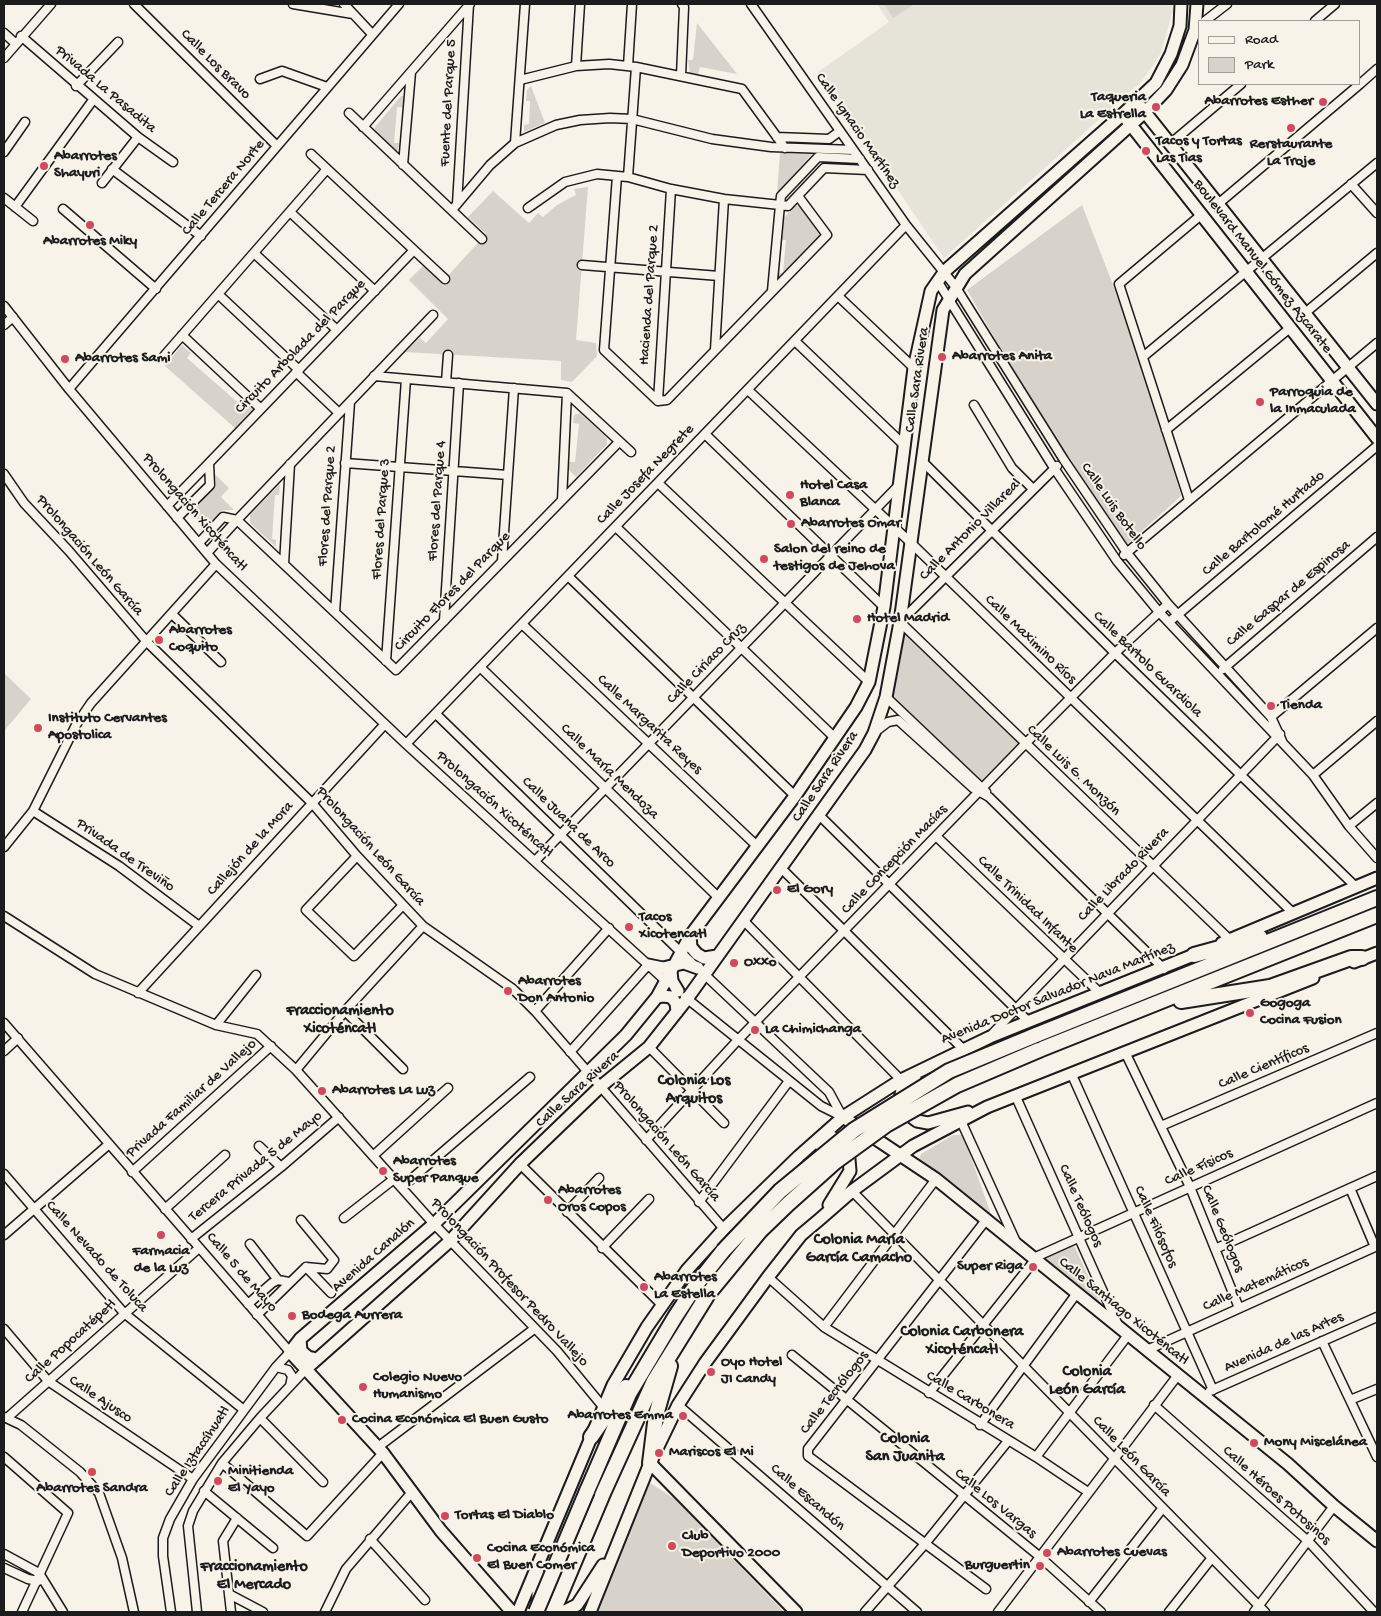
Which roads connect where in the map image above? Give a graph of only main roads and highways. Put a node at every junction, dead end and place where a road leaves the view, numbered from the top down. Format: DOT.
graph roads {
  1 [pos="1377,898"];
  2 [pos="1377,915"];
  3 [pos="1296,931"];
  4 [pos="1194,955"];
  5 [pos="1362,958"];
  6 [pos="1156,1005"];
  7 [pos="674,1317"];
  8 [pos="685,1331"];
  9 [pos="591,1437"];
  10 [pos="650,1463"];
  11 [pos="536,1612"];
  12 [pos="553,1612"];
  1 -- 3 [label="highway, Avenida Doctor Salvador Nava Martínez"];
  2 -- 6 [label="highway"];
  3 -- 4 [label="highway"];
  3 -- 7 [label="highway, Avenida Doctor Salvador Nava Martínez, bridge"];
  5 -- 6 [label="highway"];
  6 -- 8 [label="highway, bridge"];
  7 -- 9 [label="highway"];
  7 -- 11 [label="highway, Avenida Doctor Salvador Nava Martínez, bridge"];
  8 -- 10 [label="highway"];
  8 -- 12 [label="highway"];
}
